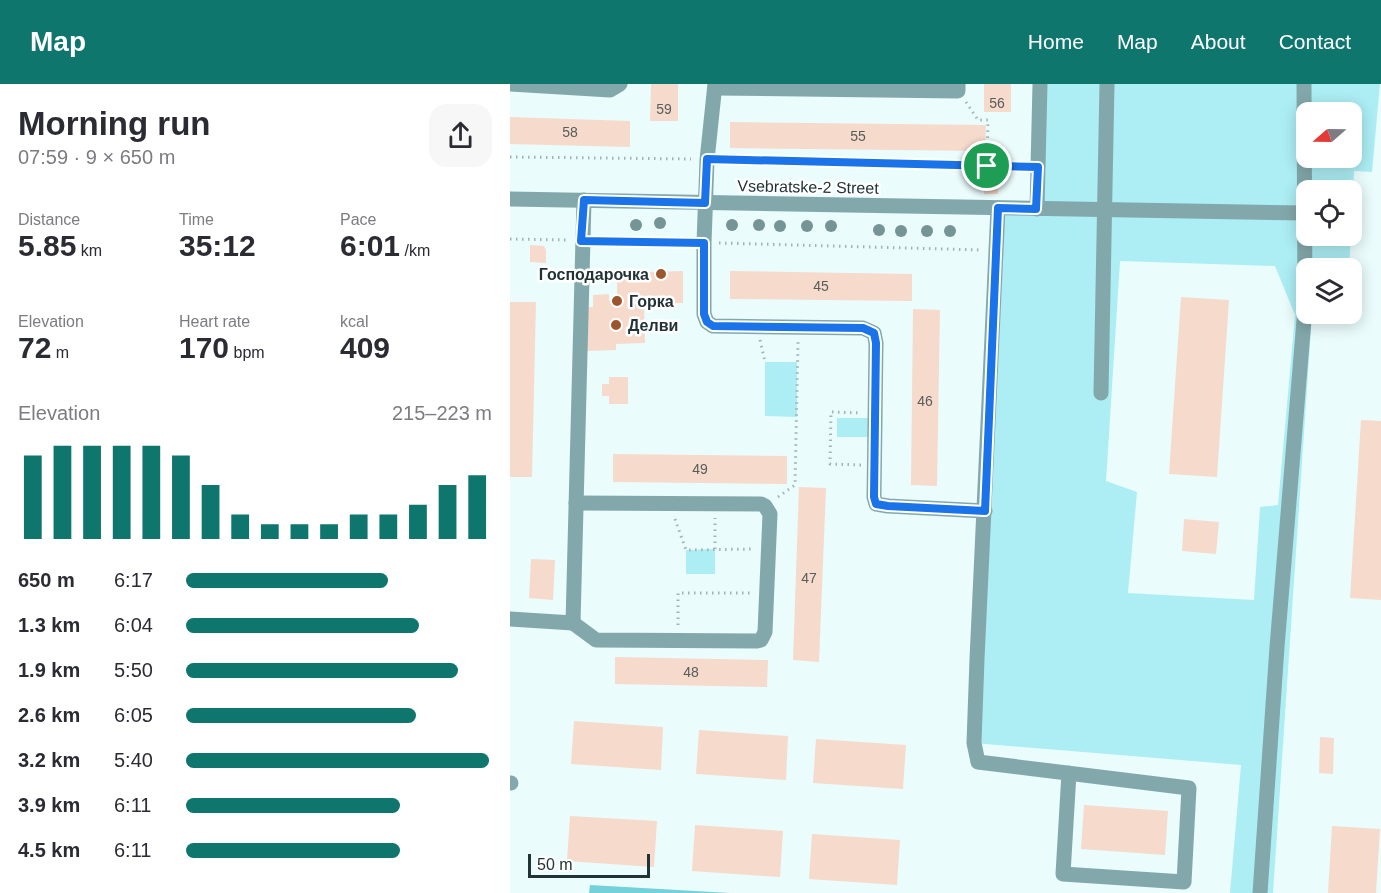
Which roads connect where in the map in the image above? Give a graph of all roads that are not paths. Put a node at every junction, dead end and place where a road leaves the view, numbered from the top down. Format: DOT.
graph roads {
  1 [pos="510,84"];
  2 [pos="620,84"];
  3 [pos="1040,84"];
  4 [pos="1107,84"];
  5 [pos="1304,84"];
  6 [pos="715,86"];
  7 [pos="958,87"];
  8 [pos="1304,180"];
  9 [pos="510,199"];
  10 [pos="584,200"];
  11 [pos="705,203"];
  12 [pos="998,208"];
  13 [pos="1036,209"];
  14 [pos="1105,210"];
  15 [pos="1296,213"];
  16 [pos="1304,246"];
  17 [pos="1101,393"];
  18 [pos="576,503"];
  19 [pos="985,511"];
  20 [pos="510,619"];
  21 [pos="573,624"];
  22 [pos="1069,773"];
  23 [pos="1260,893"];
  1 -- 2 [label="street"];
  3 -- 13 [label="street"];
  4 -- 14 [label="street"];
  5 -- 8 [label="street"];
  6 -- 7 [label="street"];
  6 -- 11 [label="street"];
  9 -- 10 [label="street, Vsebratske-2 Street"];
  10 -- 11 [label="street, Vsebratske-2 Street"];
  10 -- 18 [label="street"];
  11 -- 12 [label="street, Vsebratske-2 Street"];
  11 -- 19 [label="street"];
  12 -- 13 [label="street, Vsebratske-2 Street"];
  12 -- 19 [label="street"];
  13 -- 14 [label="street, Vsebratske-2 Street"];
  14 -- 15 [label="street, Vsebratske-2 Street"];
  14 -- 17 [label="street"];
  16 -- 23 [label="street"];
  18 -- 21 [label="street"];
  18 -- 21 [label="street"];
  19 -- 22 [label="street"];
  20 -- 21 [label="street"];
  22 -- 22 [label="street"];
}
